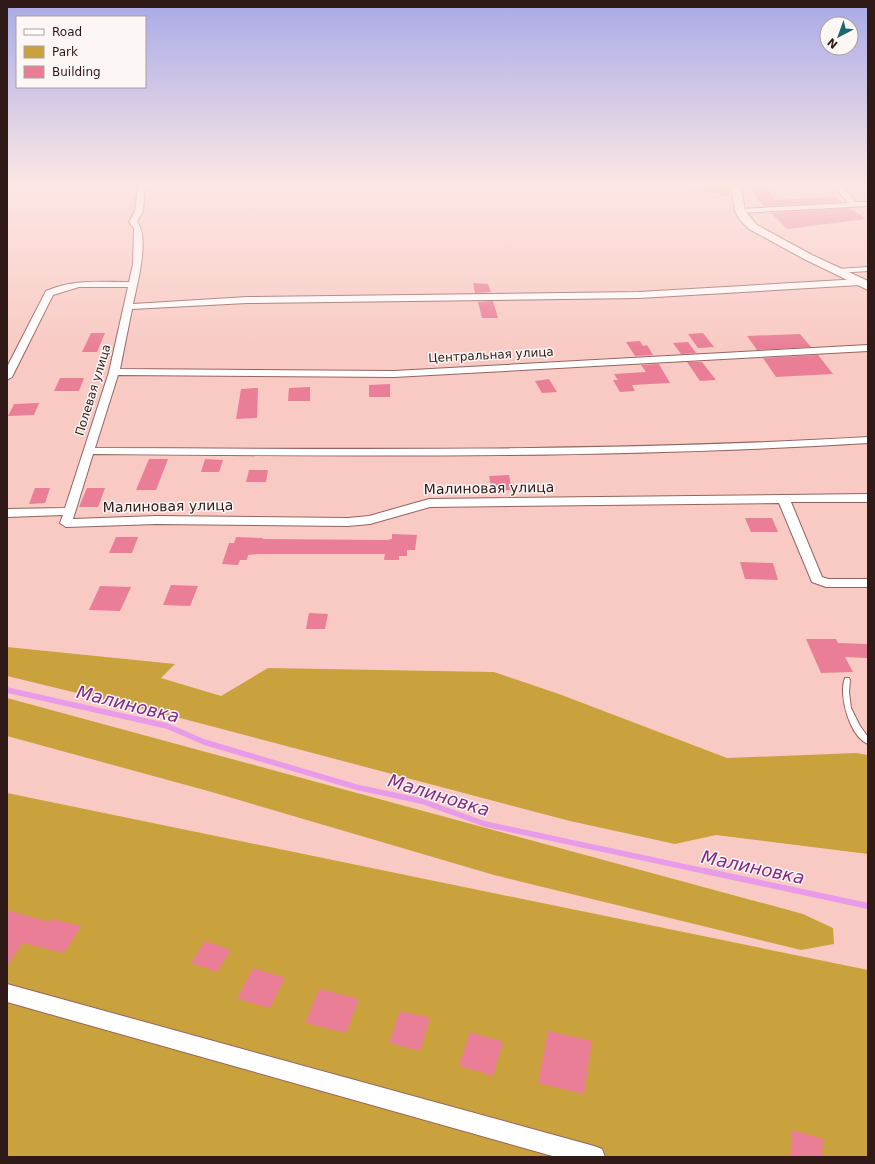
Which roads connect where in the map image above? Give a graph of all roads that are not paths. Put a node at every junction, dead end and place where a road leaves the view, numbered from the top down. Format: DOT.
graph roads {
  1 [pos="138,240"];
  2 [pos="776,240"];
  3 [pos="868,269"];
  4 [pos="837,271"];
  5 [pos="864,284"];
  6 [pos="132,285"];
  7 [pos="129,306"];
  8 [pos="868,348"];
  9 [pos="114,372"];
  10 [pos="7,377"];
  11 [pos="868,440"];
  12 [pos="88,451"];
  13 [pos="868,498"];
  14 [pos="784,500"];
  15 [pos="70,511"];
  16 [pos="7,513"];
  17 [pos="66,523"];
  18 [pos="868,583"];
  19 [pos="847,680"];
  20 [pos="868,741"];
  21 [pos="7,993"];
  22 [pos="566,1153"];
  23 [pos="594,1157"];
  1 -- 6 [label="street, Полевая улица"];
  2 -- 4 [label="street"];
  3 -- 4 [label="street"];
  4 -- 5 [label="street"];
  5 -- 7 [label="street"];
  6 -- 7 [label="street, Полевая улица"];
  6 -- 10 [label="street"];
  7 -- 9 [label="street, Полевая улица"];
  8 -- 9 [label="street, Центральная улица"];
  9 -- 12 [label="street, Полевая улица"];
  11 -- 12 [label="street"];
  12 -- 15 [label="street, Полевая улица"];
  13 -- 14 [label="street, Малиновая улица"];
  14 -- 17 [label="street, Малиновая улица"];
  14 -- 18 [label="street"];
  15 -- 16 [label="street"];
  15 -- 17 [label="street, Полевая улица"];
  19 -- 20 [label="lane"];
  21 -- 22 [label="street"];
  22 -- 23 [label="street"];
}
